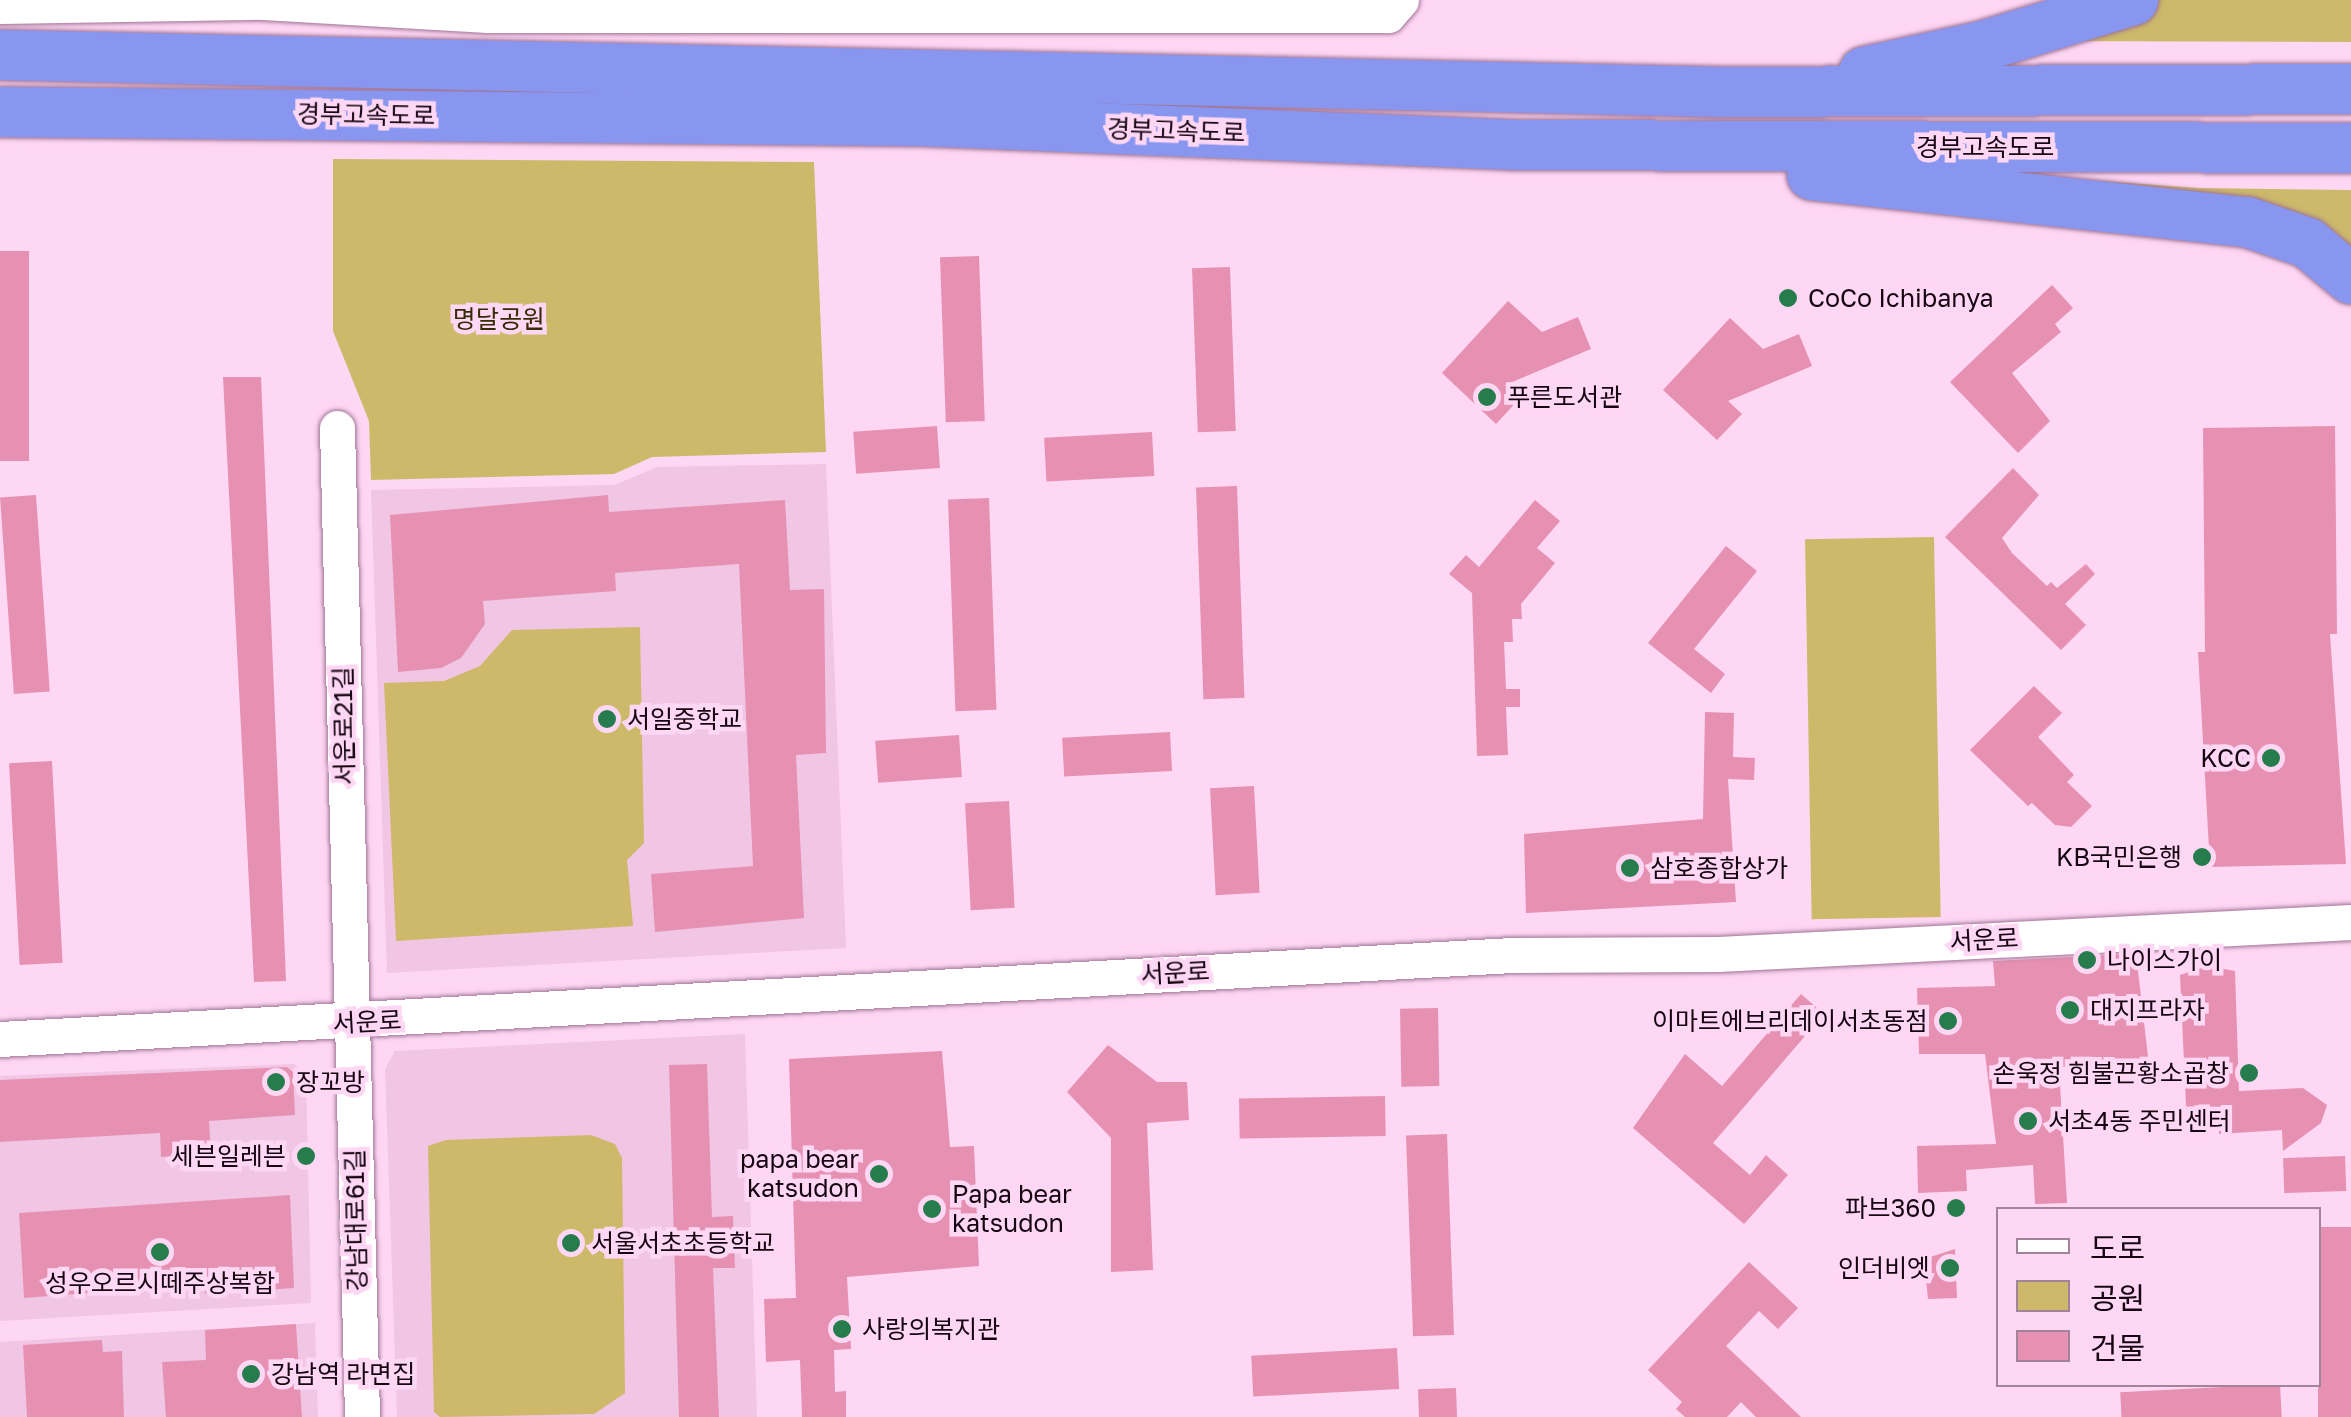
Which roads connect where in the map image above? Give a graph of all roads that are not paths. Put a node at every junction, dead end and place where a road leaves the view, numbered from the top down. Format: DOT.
graph roads {
  1 [pos="2133,0"];
  2 [pos="263,1"];
  3 [pos="198,2"];
  4 [pos="0,6"];
  5 [pos="1395,7"];
  6 [pos="0,55"];
  7 [pos="2351,89"];
  8 [pos="1721,92"];
  9 [pos="0,112"];
  10 [pos="1518,145"];
  11 [pos="2351,148"];
  12 [pos="2351,279"];
  13 [pos="338,428"];
  14 [pos="2351,922"];
  15 [pos="354,1023"];
  16 [pos="0,1039"];
  17 [pos="362,1417"];
  1 -- 8 [label="highway"];
  2 -- 3 [label="street"];
  2 -- 5 [label="street"];
  3 -- 4 [label="street"];
  6 -- 8 [label="highway, 경부고속도로"];
  7 -- 8 [label="highway, 경부고속도로"];
  9 -- 10 [label="highway, 경부고속도로"];
  10 -- 11 [label="highway, 경부고속도로"];
  10 -- 12 [label="highway"];
  13 -- 15 [label="street, 서운로21길"];
  14 -- 15 [label="street, 서운로"];
  15 -- 16 [label="street, 서운로"];
  15 -- 17 [label="street, 강남대로61길"];
}
